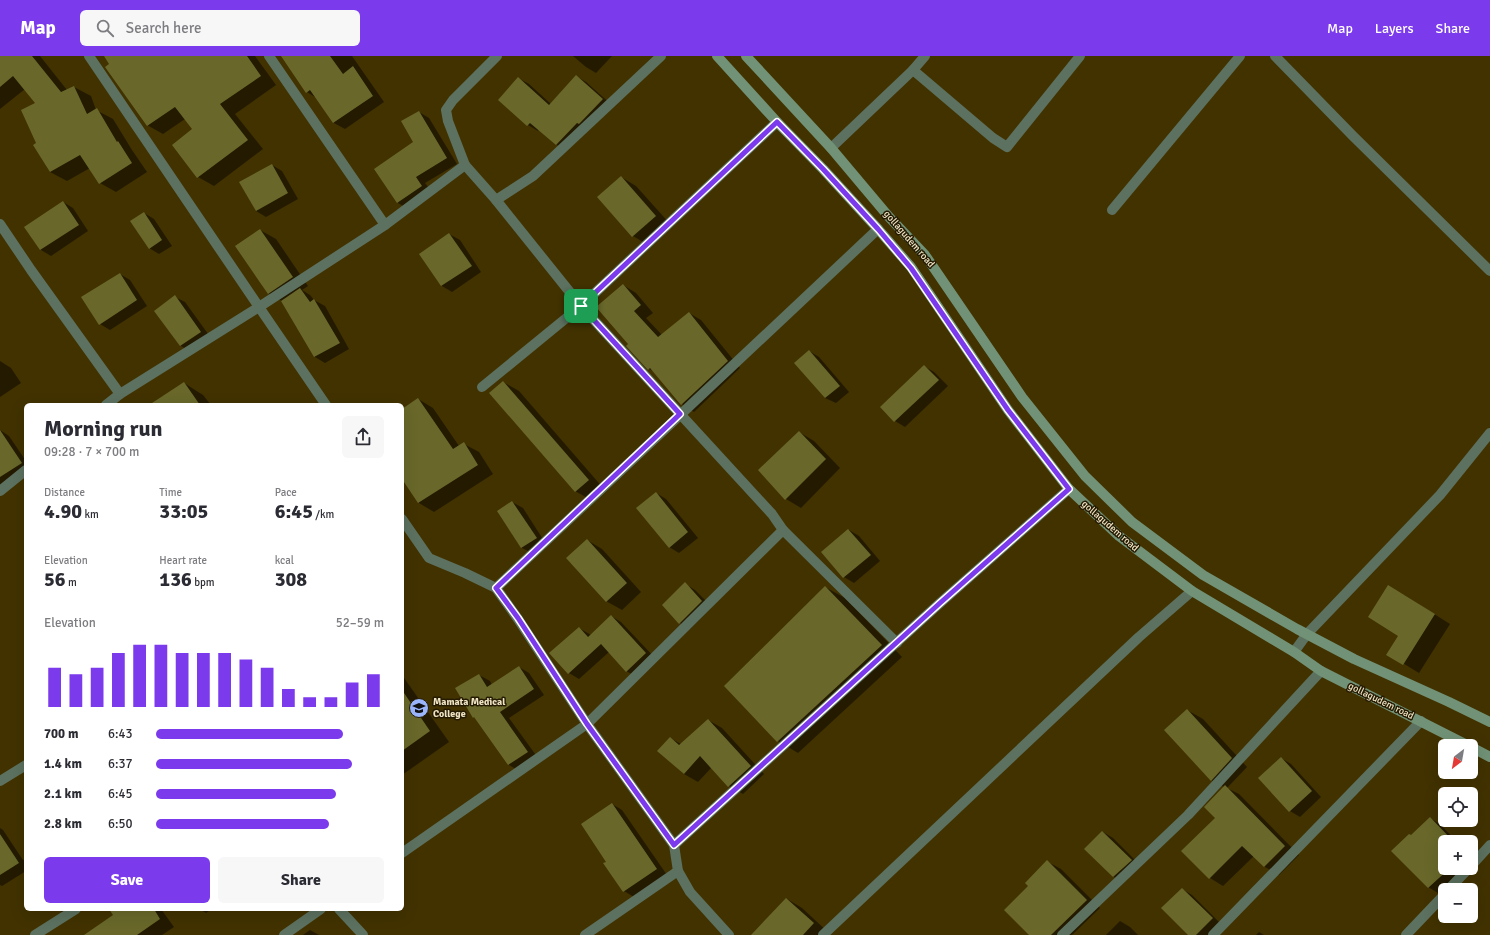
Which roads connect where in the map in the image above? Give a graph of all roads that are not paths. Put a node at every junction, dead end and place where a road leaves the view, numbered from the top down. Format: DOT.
graph roads {
  1 [pos="89,56"];
  2 [pos="268,56"];
  3 [pos="497,56"];
  4 [pos="661,56"];
  5 [pos="717,56"];
  6 [pos="746,56"];
  7 [pos="925,56"];
  8 [pos="1080,56"];
  9 [pos="1240,56"];
  10 [pos="1275,56"];
  11 [pos="913,70"];
  12 [pos="777,122"];
  13 [pos="831,148"];
  14 [pos="465,165"];
  15 [pos="496,200"];
  16 [pos="1112,210"];
  17 [pos="0,224"];
  18 [pos="385,225"];
  19 [pos="878,229"];
  20 [pos="1490,271"];
  21 [pos="581,306"];
  22 [pos="259,307"];
  23 [pos="482,387"];
  24 [pos="120,394"];
  25 [pos="109,403"];
  26 [pos="325,403"];
  27 [pos="680,414"];
  28 [pos="1490,433"];
  29 [pos="24,472"];
  30 [pos="1069,489"];
  31 [pos="0,491"];
  32 [pos="404,522"];
  33 [pos="783,530"];
  34 [pos="496,588"];
  35 [pos="1192,591"];
  36 [pos="1307,634"];
  37 [pos="897,643"];
  38 [pos="1294,652"];
  39 [pos="1321,671"];
  40 [pos="1421,721"];
  41 [pos="1490,722"];
  42 [pos="587,724"];
  43 [pos="1456,739"];
  44 [pos="1478,750"];
  45 [pos="1490,757"];
  46 [pos="24,766"];
  47 [pos="0,781"];
  48 [pos="674,845"];
  49 [pos="1490,845"];
  50 [pos="404,852"];
  51 [pos="1478,858"];
  52 [pos="678,871"];
  53 [pos="1462,875"];
  54 [pos="1455,883"];
  55 [pos="1438,901"];
  56 [pos="73,911"];
  57 [pos="318,911"];
  58 [pos="341,911"];
  59 [pos="34,935"];
  60 [pos="284,935"];
  61 [pos="363,935"];
  62 [pos="584,935"];
  63 [pos="729,935"];
  64 [pos="823,935"];
  65 [pos="1062,935"];
  66 [pos="1213,935"];
  67 [pos="1406,935"];
  1 -- 22 [label="street"];
  2 -- 18 [label="street"];
  3 -- 14 [label="street"];
  4 -- 15 [label="street"];
  5 -- 12 [label="street, gollagudem road"];
  6 -- 13 [label="street, gollagudem road"];
  7 -- 11 [label="street"];
  8 -- 11 [label="street"];
  9 -- 16 [label="street"];
  10 -- 20 [label="street"];
  11 -- 13 [label="street"];
  12 -- 19 [label="street, gollagudem road"];
  12 -- 21 [label="street"];
  13 -- 36 [label="street, gollagudem road"];
  14 -- 15 [label="street"];
  14 -- 18 [label="street"];
  15 -- 21 [label="street"];
  17 -- 24 [label="street"];
  18 -- 22 [label="street"];
  19 -- 27 [label="street"];
  19 -- 30 [label="street, gollagudem road"];
  21 -- 23 [label="street"];
  21 -- 27 [label="street"];
  22 -- 24 [label="street"];
  22 -- 26 [label="street"];
  24 -- 25 [label="street"];
  27 -- 33 [label="street"];
  27 -- 34 [label="street"];
  28 -- 36 [label="street"];
  29 -- 31 [label="street"];
  30 -- 35 [label="street, gollagudem road"];
  30 -- 37 [label="street"];
  32 -- 34 [label="street"];
  33 -- 37 [label="street"];
  33 -- 42 [label="street"];
  34 -- 42 [label="street"];
  35 -- 38 [label="street, gollagudem road"];
  35 -- 64 [label="street"];
  36 -- 38 [label="street"];
  36 -- 41 [label="street, gollagudem road"];
  37 -- 48 [label="street"];
  38 -- 39 [label="street, gollagudem road"];
  39 -- 40 [label="street, gollagudem road"];
  39 -- 65 [label="street"];
  40 -- 43 [label="street, gollagudem road"];
  40 -- 66 [label="street"];
  42 -- 48 [label="street"];
  42 -- 50 [label="street"];
  44 -- 45 [label="street, gollagudem road"];
  46 -- 47 [label="street"];
  48 -- 52 [label="street"];
  49 -- 51 [label="street"];
  52 -- 62 [label="street"];
  52 -- 63 [label="street"];
  53 -- 54 [label="street"];
  55 -- 67 [label="street"];
  56 -- 59 [label="street"];
  57 -- 60 [label="street"];
  58 -- 61 [label="street"];
}
